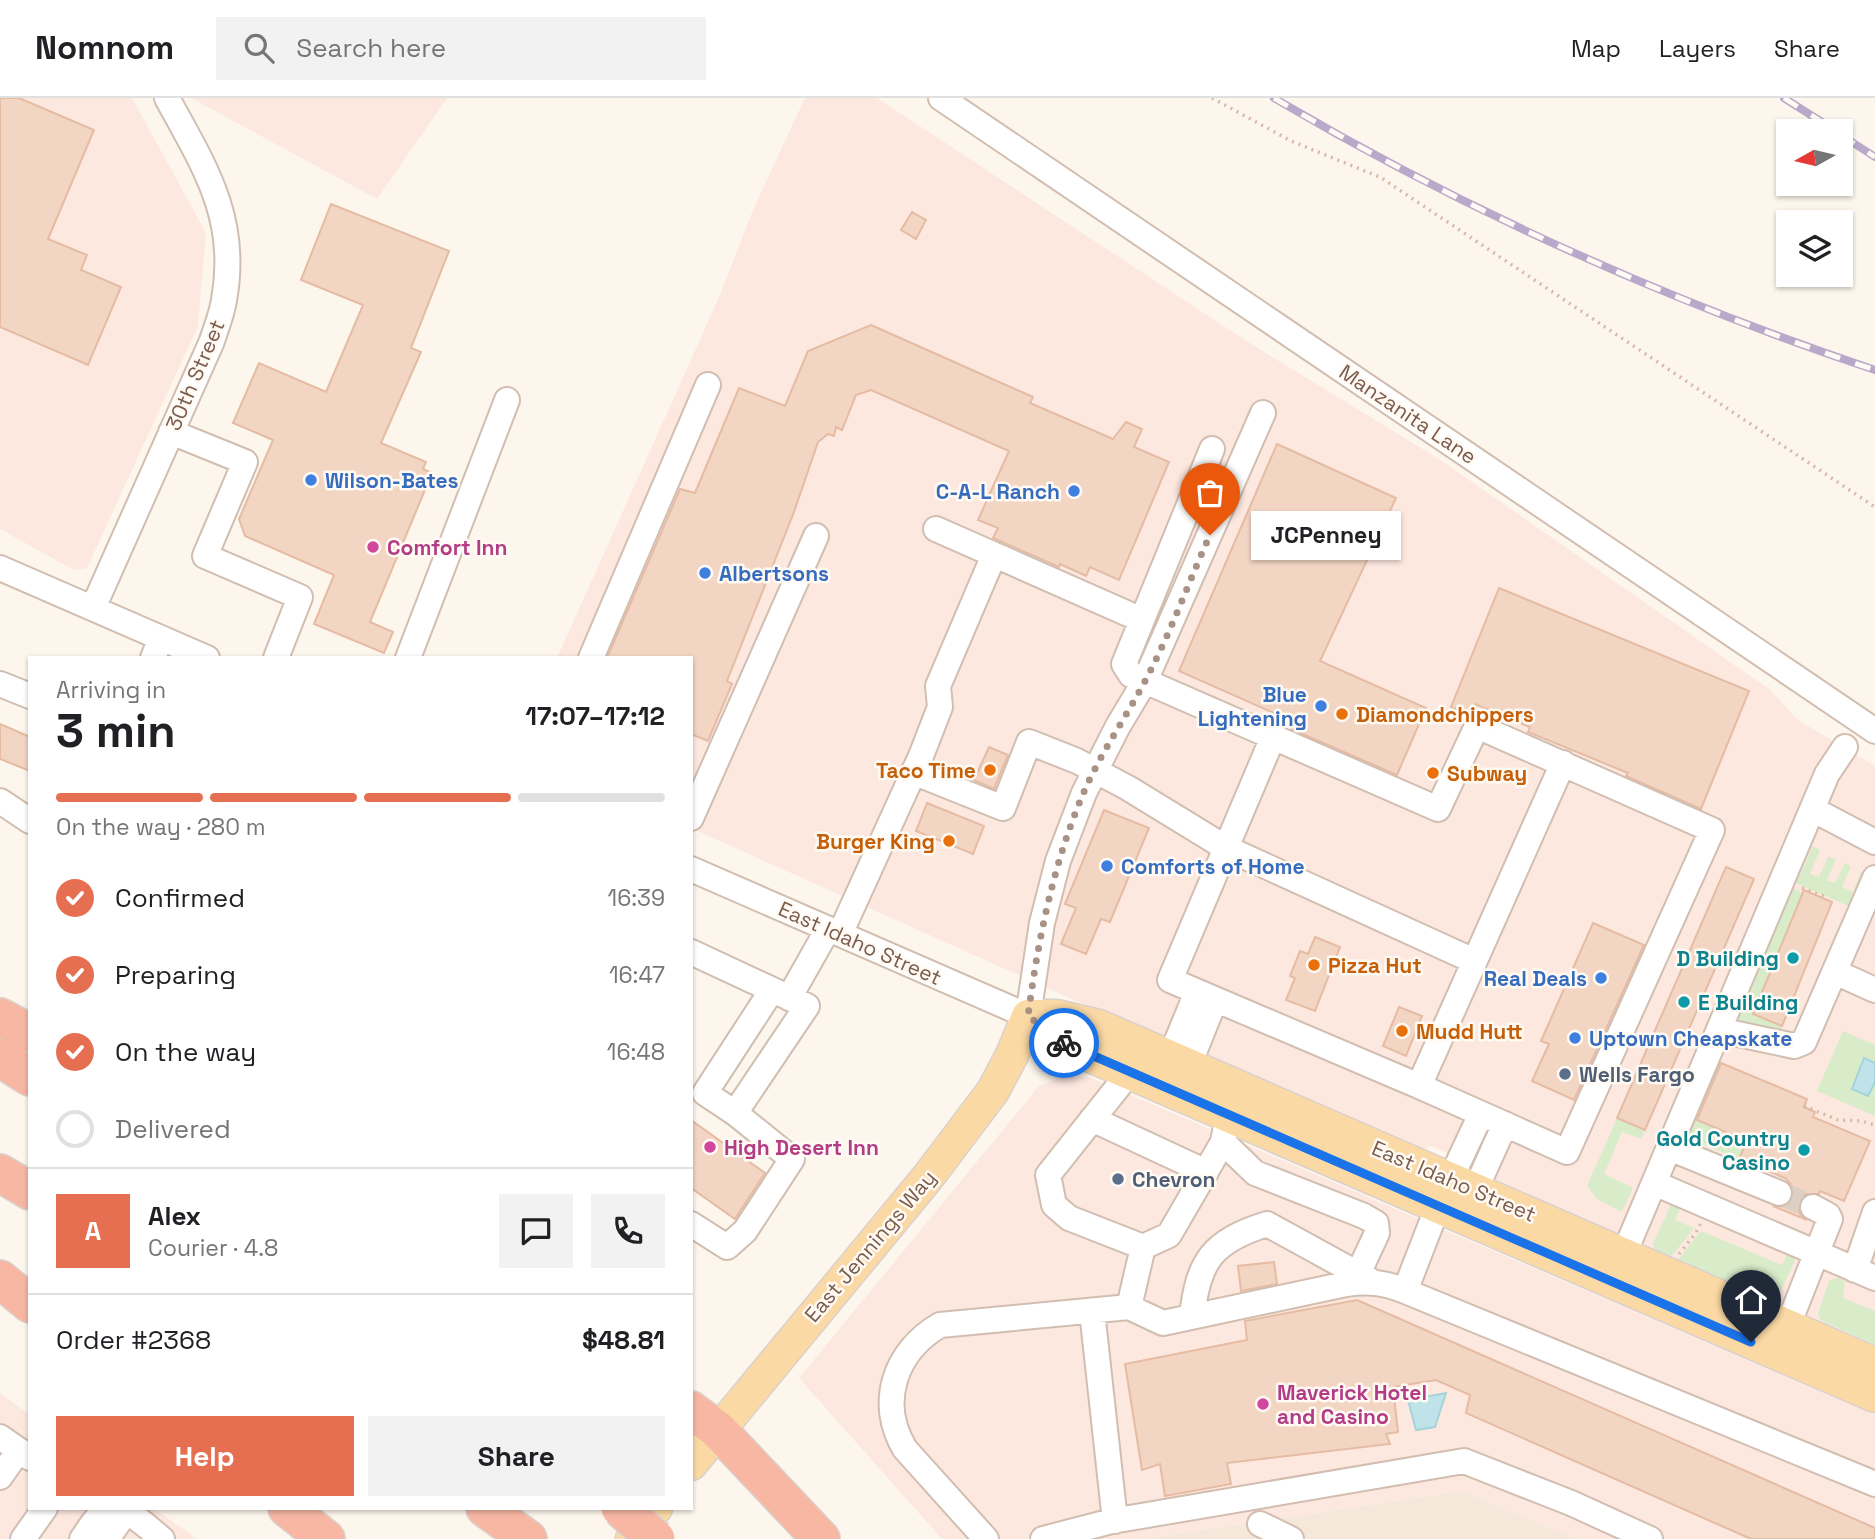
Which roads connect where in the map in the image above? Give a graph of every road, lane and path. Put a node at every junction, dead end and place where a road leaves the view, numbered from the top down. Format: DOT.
graph roads {
  1 [pos="167,98"];
  2 [pos="941,98"];
  3 [pos="1212,98"];
  4 [pos="708,385"];
  5 [pos="507,400"];
  6 [pos="1263,413"];
  7 [pos="171,432"];
  8 [pos="1212,449"];
  9 [pos="1875,508"];
  10 [pos="936,529"];
  11 [pos="816,536"];
  12 [pos="993,555"];
  13 [pos="0,568"];
  14 [pos="93,608"];
  15 [pos="1142,620"];
  16 [pos="157,648"];
  17 [pos="197,656"];
  18 [pos="277,656"];
  19 [pos="409,656"];
  20 [pos="592,656"];
  21 [pos="1145,681"];
  22 [pos="0,684"];
  23 [pos="28,695"];
  24 [pos="1875,731"];
  25 [pos="1273,737"];
  26 [pos="1844,747"];
  27 [pos="1563,763"];
  28 [pos="702,764"];
  29 [pos="1095,771"];
  30 [pos="913,772"];
  31 [pos="0,801"];
  32 [pos="693,808"];
  33 [pos="1812,809"];
  34 [pos="28,820"];
  35 [pos="1875,842"];
  36 [pos="1226,848"];
  37 [pos="693,870"];
  38 [pos="1875,878"];
  39 [pos="1782,880"];
  40 [pos="1826,897"];
  41 [pos="834,931"];
  42 [pos="693,953"];
  43 [pos="1474,961"];
  44 [pos="1835,972"];
  45 [pos="1875,990"];
  46 [pos="780,994"];
  47 [pos="1206,996"];
  48 [pos="1028,1016"];
  49 [pos="0,1017"];
  50 [pos="1719,1030"];
  51 [pos="28,1032"];
  52 [pos="0,1058"];
  53 [pos="1129,1073"];
  54 [pos="1174,1075"];
  55 [pos="28,1076"];
  56 [pos="1419,1086"];
  57 [pos="1804,1106"];
  58 [pos="735,1113"];
  59 [pos="1481,1114"];
  60 [pos="1092,1119"];
  61 [pos="1505,1124"];
  62 [pos="1875,1125"];
  63 [pos="1226,1129"];
  64 [pos="1669,1148"];
  65 [pos="1206,1172"];
  66 [pos="0,1173"];
  67 [pos="1654,1183"];
  68 [pos="28,1190"];
  69 [pos="1779,1193"];
  70 [pos="1456,1198"];
  71 [pos="1709,1206"];
  72 [pos="1813,1207"];
  73 [pos="1875,1212"];
  74 [pos="693,1225"];
  75 [pos="1143,1247"];
  76 [pos="1818,1254"];
  77 [pos="1673,1261"];
  78 [pos="1618,1268"];
  79 [pos="1865,1274"];
  80 [pos="1365,1278"];
  81 [pos="0,1279"];
  82 [pos="1405,1291"];
  83 [pos="28,1302"];
  84 [pos="1129,1307"];
  85 [pos="1092,1311"];
  86 [pos="1192,1317"];
  87 [pos="1782,1339"];
  88 [pos="1875,1364"];
  89 [pos="1875,1396"];
  90 [pos="704,1420"];
  91 [pos="16,1448"];
  92 [pos="693,1457"];
  93 [pos="0,1477"];
  94 [pos="1875,1484"];
  95 [pos="44,1510"];
  96 [pos="290,1510"];
  97 [pos="488,1510"];
  98 [pos="622,1510"];
  99 [pos="654,1510"];
  100 [pos="1115,1521"];
  101 [pos="1260,1524"];
  102 [pos="143,1531"];
  103 [pos="527,1538"];
  104 [pos="23,1539"];
  105 [pos="82,1539"];
  106 [pos="107,1539"];
  107 [pos="326,1539"];
  108 [pos="632,1539"];
  109 [pos="656,1539"];
  110 [pos="821,1539"];
  111 [pos="986,1539"];
  112 [pos="1043,1539"];
  113 [pos="1290,1539"];
  114 [pos="1650,1539"];
  1 -- 7 [label="street, 30th Street"];
  2 -- 24 [label="street, Manzanita Lane"];
  3 -- 9 [label="path"];
  4 -- 20 [label="street"];
  5 -- 19 [label="street"];
  6 -- 21 [label="street"];
  7 -- 14 [label="street, 30th Street"];
  7 -- 18 [label="street"];
  8 -- 15 [label="street"];
  10 -- 12 [label="street"];
  11 -- 28 [label="street"];
  12 -- 15 [label="street"];
  12 -- 30 [label="street"];
  13 -- 14 [label="street"];
  14 -- 16 [label="street"];
  15 -- 21 [label="street"];
  16 -- 17 [label="street"];
  21 -- 25 [label="street"];
  21 -- 29 [label="street"];
  22 -- 23 [label="street"];
  25 -- 27 [label="street"];
  25 -- 36 [label="street"];
  26 -- 33 [label="street"];
  27 -- 43 [label="street"];
  27 -- 61 [label="street"];
  28 -- 32 [label="street"];
  29 -- 30 [label="street"];
  29 -- 36 [label="street"];
  29 -- 48 [label="street"];
  30 -- 41 [label="street"];
  31 -- 34 [label="street"];
  33 -- 35 [label="street"];
  33 -- 39 [label="street"];
  36 -- 43 [label="street"];
  36 -- 47 [label="street"];
  37 -- 41 [label="street, East Idaho Street"];
  38 -- 44 [label="street"];
  39 -- 40 [label="path"];
  39 -- 50 [label="street"];
  41 -- 46 [label="street"];
  41 -- 48 [label="street, East Idaho Street"];
  42 -- 46 [label="street"];
  43 -- 56 [label="street"];
  44 -- 45 [label="street"];
  44 -- 50 [label="street"];
  46 -- 58 [label="street"];
  46 -- 58 [label="street"];
  47 -- 54 [label="street"];
  47 -- 56 [label="street"];
  48 -- 53 [label="main road, East Idaho Street"];
  48 -- 54 [label="main road, East Idaho Street"];
  48 -- 90 [label="main road, East Jennings Way"];
  49 -- 51 [label="highway"];
  50 -- 64 [label="street"];
  52 -- 55 [label="highway"];
  53 -- 54 [label="main road, East Idaho Street"];
  53 -- 60 [label="street"];
  54 -- 63 [label="main road, East Idaho Street"];
  54 -- 70 [label="main road, East Idaho Street"];
  56 -- 59 [label="street"];
  57 -- 62 [label="path"];
  58 -- 74 [label="street"];
  59 -- 61 [label="street"];
  59 -- 70 [label="street"];
  60 -- 65 [label="street"];
  60 -- 75 [label="street"];
  61 -- 70 [label="street"];
  63 -- 65 [label="street"];
  63 -- 70 [label="main road, East Idaho Street"];
  63 -- 80 [label="street"];
  64 -- 67 [label="street"];
  64 -- 69 [label="street"];
  65 -- 75 [label="street"];
  66 -- 68 [label="highway"];
  67 -- 71 [label="street"];
  67 -- 78 [label="street"];
  70 -- 78 [label="main road, East Idaho Street"];
  70 -- 82 [label="street"];
  71 -- 76 [label="street"];
  71 -- 77 [label="path"];
  72 -- 76 [label="street"];
  73 -- 79 [label="street"];
  75 -- 84 [label="street"];
  76 -- 79 [label="street"];
  76 -- 87 [label="street"];
  78 -- 87 [label="main road, East Idaho Street"];
  80 -- 82 [label="street"];
  80 -- 86 [label="street"];
  80 -- 86 [label="street"];
  81 -- 83 [label="highway"];
  82 -- 94 [label="street"];
  84 -- 85 [label="street"];
  84 -- 86 [label="street"];
  85 -- 100 [label="street"];
  85 -- 111 [label="street"];
  87 -- 88 [label="main road, East Idaho Street"];
  87 -- 89 [label="main road, East Idaho Street"];
  90 -- 92 [label="main road, East Jennings Way"];
  90 -- 110 [label="highway"];
  91 -- 93 [label="street"];
  95 -- 104 [label="street"];
  96 -- 107 [label="highway"];
  97 -- 103 [label="highway"];
  98 -- 109 [label="highway, bridge"];
  99 -- 108 [label="main road"];
  100 -- 112 [label="street"];
  100 -- 114 [label="street"];
  101 -- 113 [label="street"];
  102 -- 105 [label="street"];
  102 -- 106 [label="street"];
}
